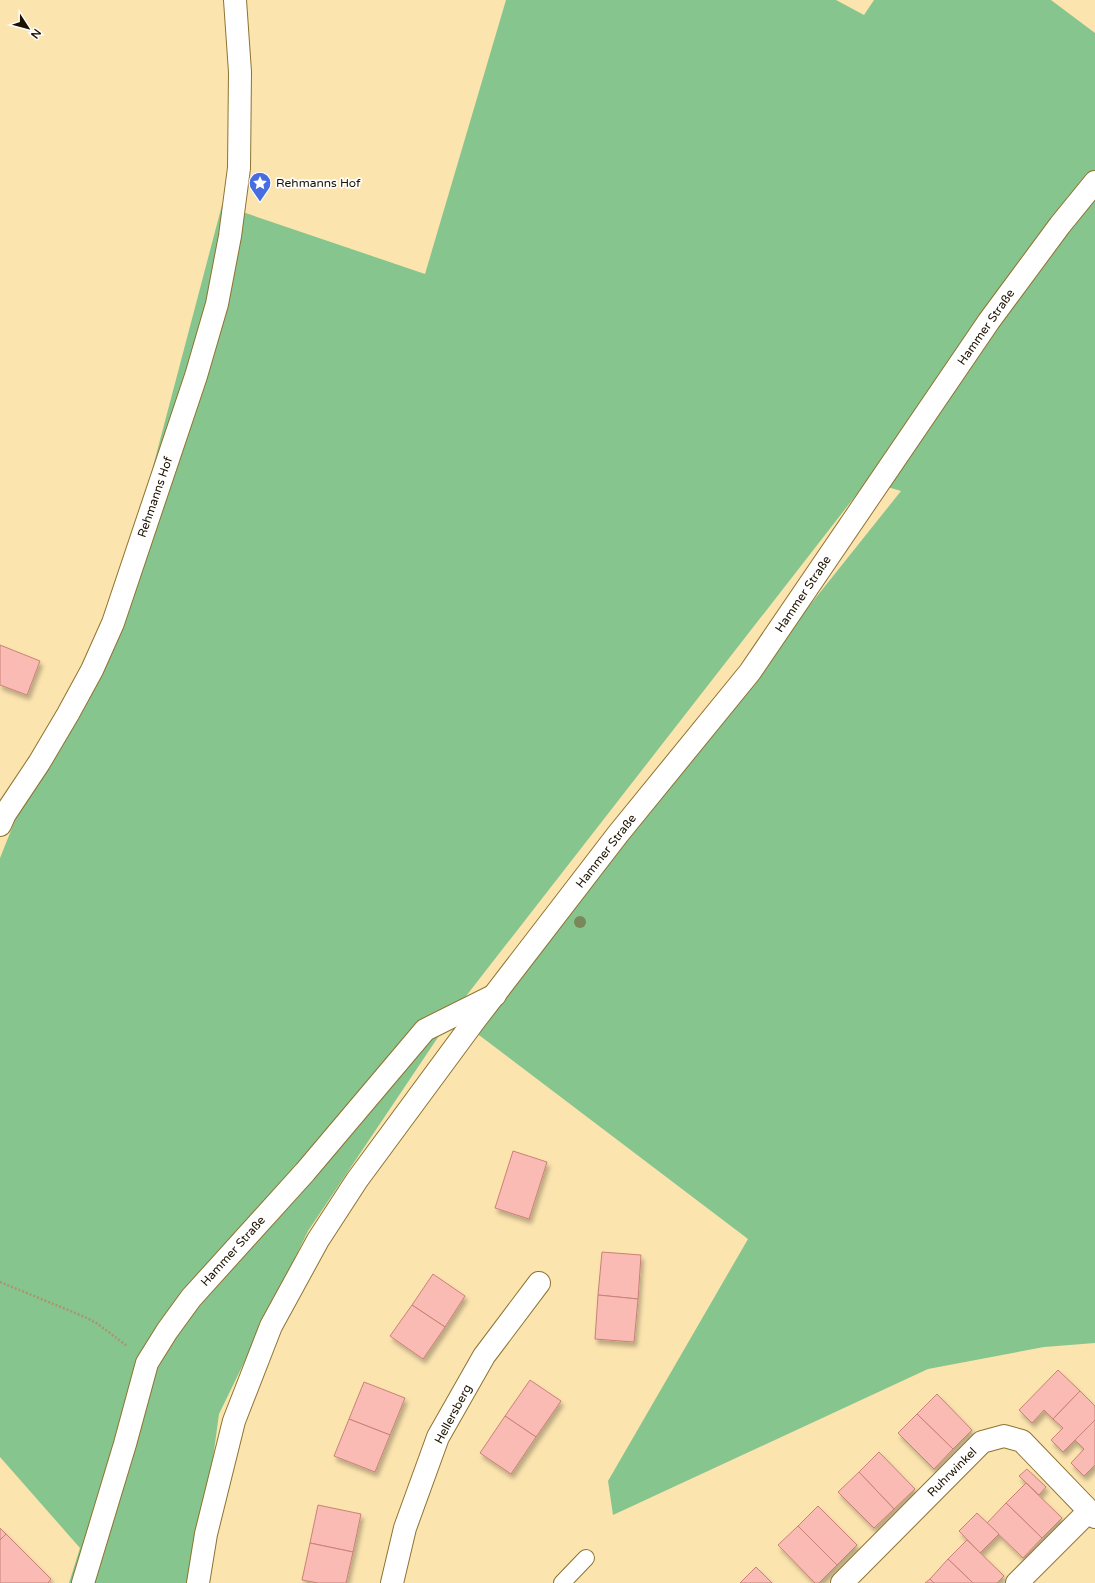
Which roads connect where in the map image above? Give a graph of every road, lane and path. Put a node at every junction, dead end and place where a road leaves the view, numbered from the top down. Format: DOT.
graph roads {
  1 [pos="235,0"];
  2 [pos="1095,182"];
  3 [pos="0,825"];
  4 [pos="495,995"];
  5 [pos="0,1282"];
  6 [pos="539,1284"];
  7 [pos="147,1363"];
  8 [pos="1092,1514"];
  9 [pos="586,1558"];
  10 [pos="83,1583"];
  11 [pos="198,1583"];
  12 [pos="392,1583"];
  13 [pos="562,1583"];
  14 [pos="842,1583"];
  15 [pos="1017,1583"];
  1 -- 3 [label="street, Rehmanns Hof"];
  2 -- 4 [label="street, Hammer Straße"];
  4 -- 7 [label="street, Hammer Straße"];
  4 -- 11 [label="street, Hammer Straße"];
  5 -- 7 [label="path"];
  6 -- 12 [label="street, Hellersberg"];
  7 -- 10 [label="street, Hammer Straße"];
  8 -- 14 [label="street, Ruhrwinkel"];
  8 -- 15 [label="street, Ruhrwinkel"];
  9 -- 13 [label="lane"];
}
